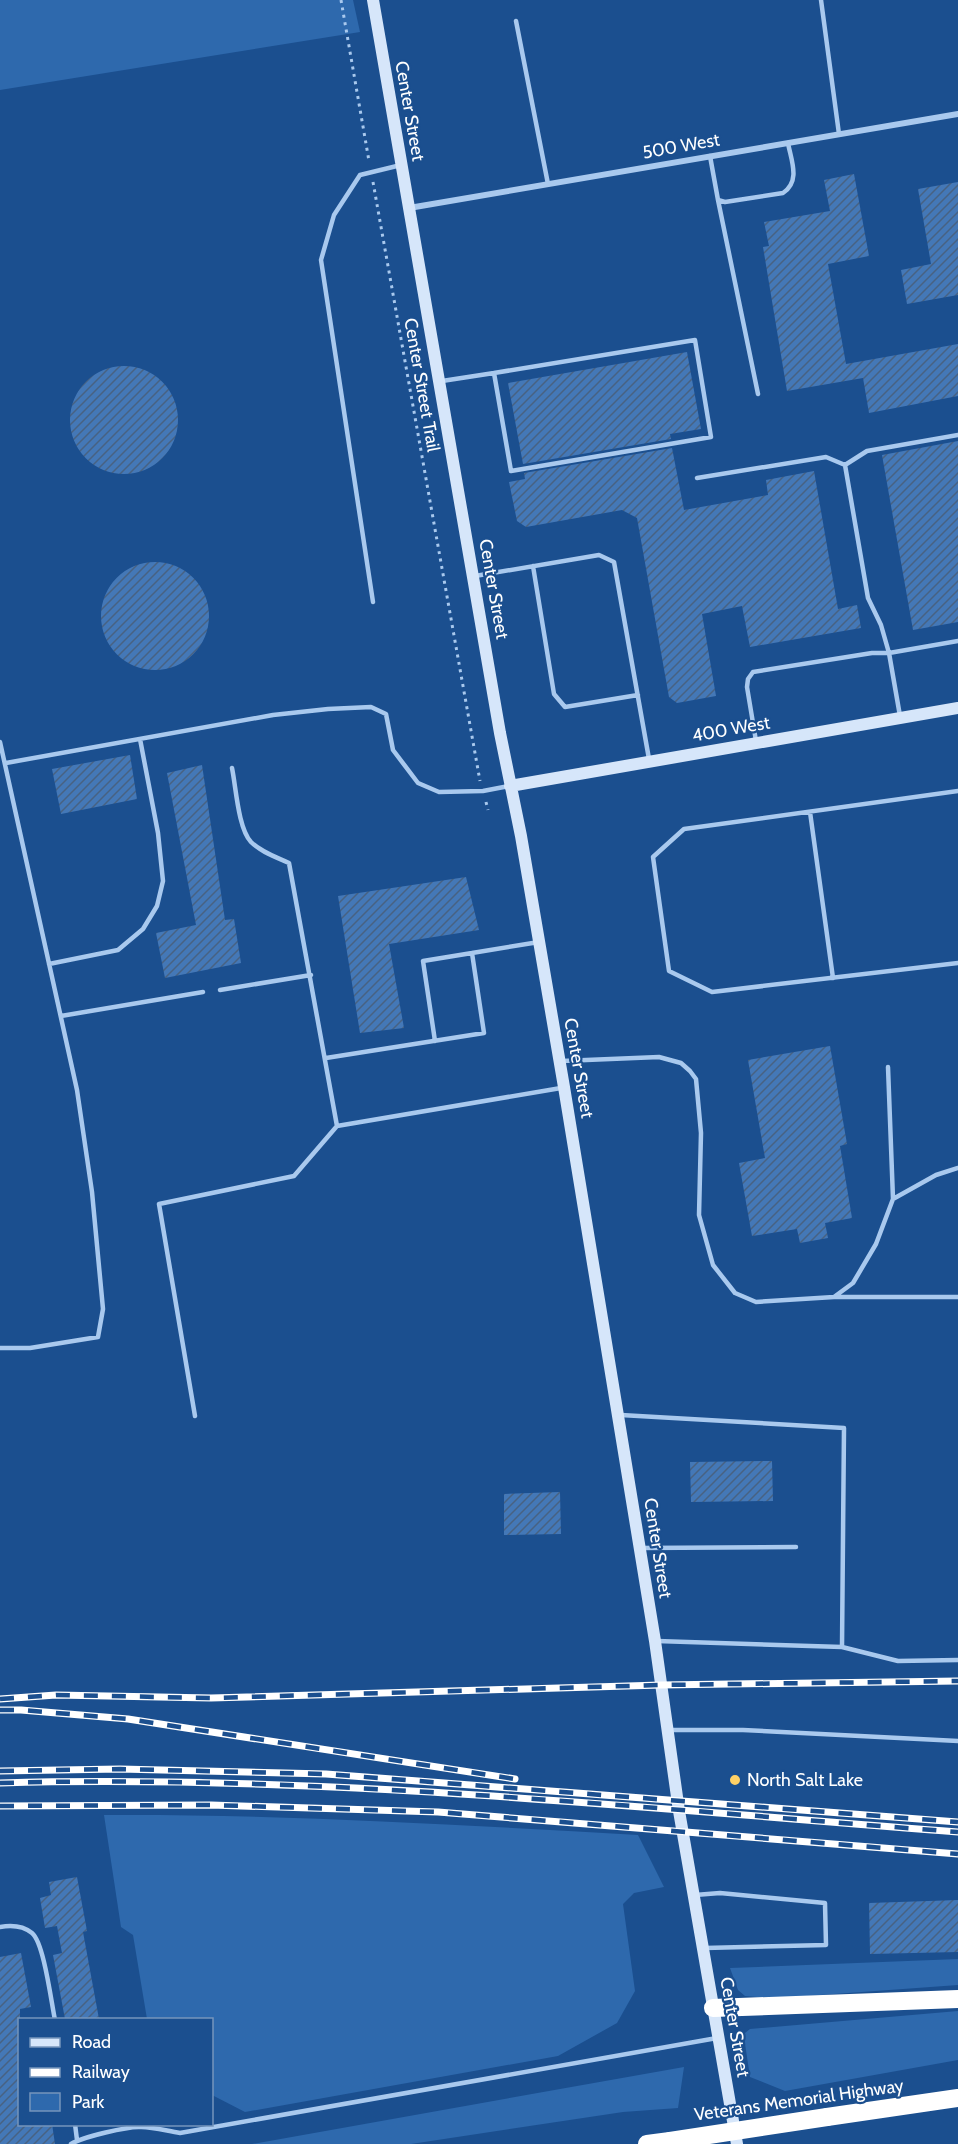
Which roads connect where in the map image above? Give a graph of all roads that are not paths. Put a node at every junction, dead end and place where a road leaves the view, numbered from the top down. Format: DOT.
graph roads {
  1 [pos="373,0"];
  2 [pos="821,0"];
  3 [pos="516,21"];
  4 [pos="958,114"];
  5 [pos="839,134"];
  6 [pos="788,143"];
  7 [pos="710,156"];
  8 [pos="401,165"];
  9 [pos="548,184"];
  10 [pos="718,200"];
  11 [pos="409,208"];
  12 [pos="494,373"];
  13 [pos="439,381"];
  14 [pos="758,394"];
  15 [pos="958,435"];
  16 [pos="845,465"];
  17 [pos="697,478"];
  18 [pos="533,566"];
  19 [pos="473,577"];
  20 [pos="373,602"];
  21 [pos="958,641"];
  22 [pos="890,653"];
  23 [pos="638,695"];
  24 [pos="958,708"];
  25 [pos="900,718"];
  26 [pos="140,739"];
  27 [pos="0,742"];
  28 [pos="756,743"];
  29 [pos="650,762"];
  30 [pos="6,763"];
  31 [pos="232,768"];
  32 [pos="510,786"];
  33 [pos="958,791"];
  34 [pos="810,812"];
  35 [pos="538,942"];
  36 [pos="472,953"];
  37 [pos="958,963"];
  38 [pos="49,964"];
  39 [pos="311,975"];
  40 [pos="832,978"];
  41 [pos="220,990"];
  42 [pos="203,992"];
  43 [pos="61,1016"];
  44 [pos="435,1041"];
  45 [pos="326,1058"];
  46 [pos="560,1062"];
  47 [pos="888,1067"];
  48 [pos="564,1087"];
  49 [pos="337,1126"];
  50 [pos="958,1168"];
  51 [pos="893,1199"];
  52 [pos="834,1297"];
  53 [pos="958,1298"];
  54 [pos="0,1348"];
  55 [pos="618,1415"];
  56 [pos="195,1416"];
  57 [pos="796,1547"];
  58 [pos="640,1548"];
  59 [pos="655,1641"];
  60 [pos="842,1647"];
  61 [pos="958,1660"];
  62 [pos="667,1730"];
  63 [pos="958,1741"];
  64 [pos="693,1895"];
  65 [pos="0,1927"];
  66 [pos="702,1948"];
  67 [pos="958,1999"];
  68 [pos="713,2008"];
  69 [pos="55,2018"];
  70 [pos="718,2038"];
  71 [pos="958,2098"];
  72 [pos="75,2126"];
  73 [pos="77,2140"];
  74 [pos="71,2144"];
  75 [pos="647,2144"];
  76 [pos="737,2144"];
  1 -- 8 [label="main road, Center Street"];
  2 -- 5 [label="lane"];
  3 -- 9 [label="lane"];
  4 -- 5 [label="street, 500 West"];
  5 -- 6 [label="street, 500 West"];
  6 -- 7 [label="street, 500 West"];
  6 -- 10 [label="lane"];
  7 -- 9 [label="street, 500 West"];
  7 -- 10 [label="lane"];
  8 -- 11 [label="main road, Center Street"];
  8 -- 20 [label="lane"];
  9 -- 11 [label="street, 500 West"];
  10 -- 14 [label="lane"];
  11 -- 13 [label="main road, Center Street"];
  12 -- 12 [label="lane"];
  12 -- 13 [label="lane"];
  13 -- 19 [label="main road, Center Street"];
  15 -- 16 [label="lane"];
  16 -- 17 [label="lane"];
  16 -- 22 [label="lane"];
  18 -- 19 [label="lane"];
  18 -- 23 [label="lane"];
  18 -- 23 [label="lane"];
  19 -- 32 [label="main road, Center Street"];
  21 -- 22 [label="lane"];
  22 -- 25 [label="lane"];
  22 -- 28 [label="lane"];
  23 -- 29 [label="lane"];
  24 -- 25 [label="main road, 400 West"];
  25 -- 28 [label="main road, 400 West"];
  26 -- 30 [label="lane"];
  26 -- 32 [label="lane"];
  26 -- 38 [label="lane"];
  27 -- 30 [label="lane"];
  28 -- 29 [label="main road, 400 West"];
  29 -- 32 [label="main road, 400 West"];
  30 -- 38 [label="lane"];
  31 -- 39 [label="lane"];
  32 -- 35 [label="main road, Center Street"];
  33 -- 34 [label="lane"];
  34 -- 40 [label="lane"];
  34 -- 40 [label="lane"];
  35 -- 36 [label="lane"];
  35 -- 46 [label="main road, Center Street"];
  36 -- 44 [label="lane"];
  36 -- 44 [label="lane"];
  37 -- 40 [label="lane"];
  38 -- 43 [label="lane"];
  39 -- 41 [label="lane"];
  39 -- 45 [label="lane"];
  42 -- 43 [label="lane"];
  43 -- 54 [label="lane"];
  44 -- 45 [label="lane"];
  45 -- 49 [label="lane"];
  46 -- 48 [label="main road, Center Street"];
  46 -- 52 [label="lane"];
  47 -- 51 [label="lane"];
  48 -- 49 [label="lane"];
  48 -- 55 [label="main road, Center Street"];
  49 -- 56 [label="lane"];
  50 -- 51 [label="lane"];
  51 -- 52 [label="lane"];
  52 -- 53 [label="lane"];
  55 -- 58 [label="main road, Center Street"];
  55 -- 60 [label="lane"];
  57 -- 58 [label="lane"];
  58 -- 59 [label="main road, Center Street"];
  59 -- 60 [label="lane"];
  59 -- 62 [label="main road, Center Street"];
  60 -- 61 [label="lane"];
  62 -- 63 [label="lane"];
  62 -- 64 [label="main road, Center Street"];
  64 -- 66 [label="main road, Center Street"];
  64 -- 66 [label="lane"];
  65 -- 69 [label="lane"];
  66 -- 68 [label="main road, Center Street"];
  67 -- 68 [label="highway"];
  68 -- 70 [label="main road, Center Street"];
  70 -- 73 [label="lane"];
  70 -- 76 [label="main road, Center Street"];
  71 -- 75 [label="highway, Veterans Memorial Highway, bridge"];
  72 -- 73 [label="lane"];
  73 -- 74 [label="lane"];
}
